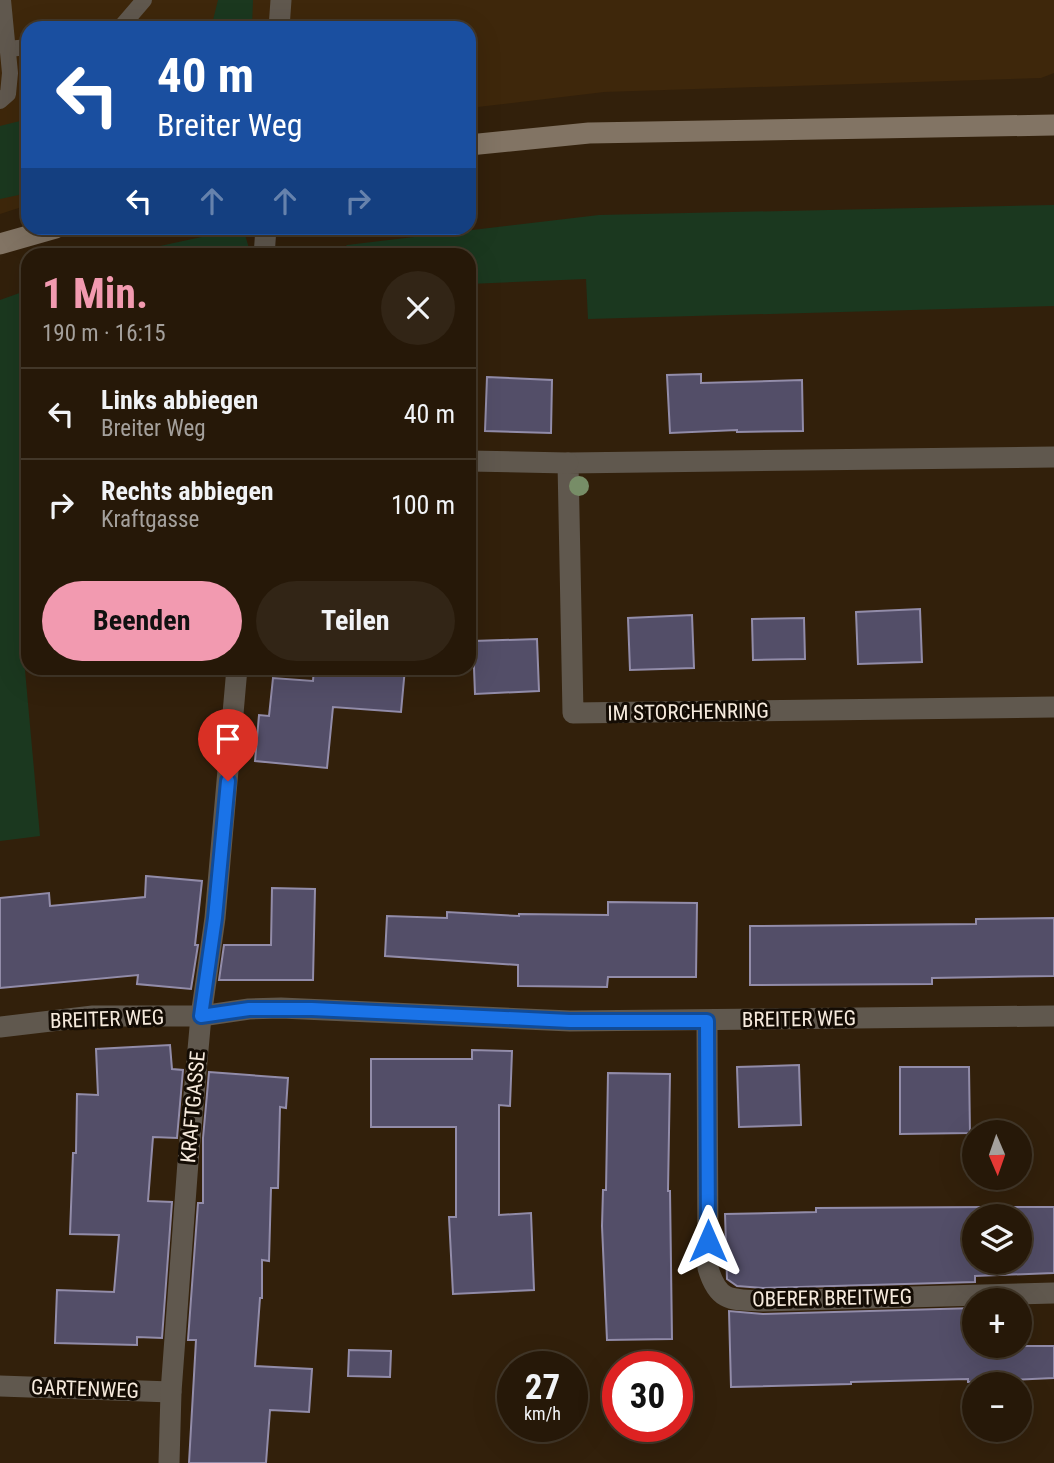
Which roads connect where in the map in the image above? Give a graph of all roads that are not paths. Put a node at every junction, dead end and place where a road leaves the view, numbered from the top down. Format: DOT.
graph roads {
  1 [pos="3,0"];
  2 [pos="144,0"];
  3 [pos="281,0"];
  4 [pos="126,21"];
  5 [pos="280,21"];
  6 [pos="21,48"];
  7 [pos="8,49"];
  8 [pos="0,101"];
  9 [pos="1054,125"];
  10 [pos="476,144"];
  11 [pos="32,235"];
  12 [pos="0,244"];
  13 [pos="1054,457"];
  14 [pos="476,461"];
  15 [pos="568,463"];
  16 [pos="236,675"];
  17 [pos="1054,707"];
  18 [pos="201,1016"];
  19 [pos="1054,1016"];
  20 [pos="707,1021"];
  21 [pos="0,1027"];
  22 [pos="1054,1293"];
  23 [pos="0,1386"];
  24 [pos="170,1392"];
  25 [pos="169,1463"];
  1 -- 7 [label="lane"];
  2 -- 4 [label="lane"];
  3 -- 5 [label="street"];
  6 -- 7 [label="lane"];
  7 -- 8 [label="lane"];
  9 -- 10 [label="main road"];
  11 -- 12 [label="main road"];
  13 -- 15 [label="street"];
  14 -- 15 [label="street"];
  15 -- 17 [label="street, IM STORCHENRING"];
  16 -- 18 [label="street, KRAFTGASSE"];
  18 -- 20 [label="street, BREITER WEG"];
  18 -- 21 [label="street, BREITER WEG"];
  18 -- 24 [label="street, KRAFTGASSE"];
  19 -- 20 [label="street, BREITER WEG"];
  20 -- 22 [label="street, OBERER BREITWEG"];
  23 -- 24 [label="street, GARTENWEG"];
  24 -- 25 [label="street, KRAFTGASSE"];
}
